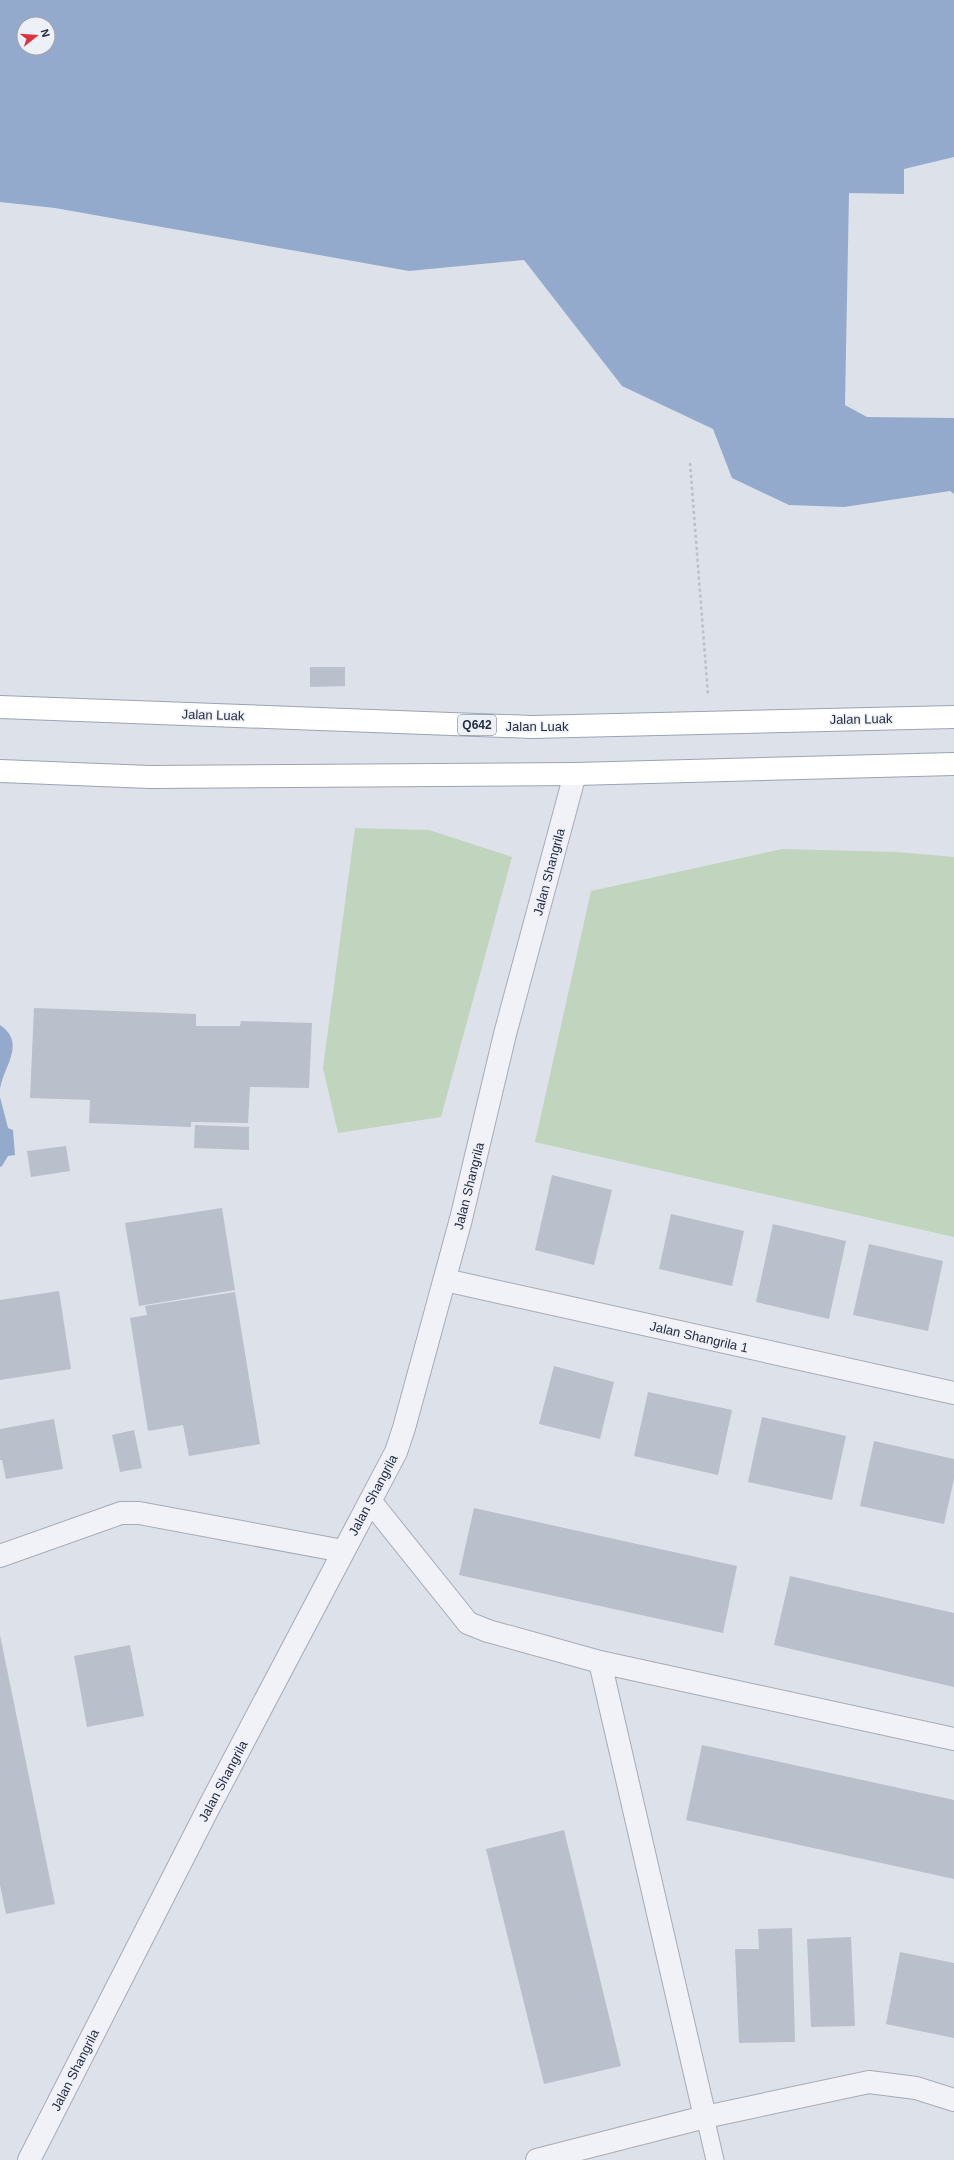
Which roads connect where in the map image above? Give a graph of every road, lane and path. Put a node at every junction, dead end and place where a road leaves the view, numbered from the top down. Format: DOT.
graph roads {
  1 [pos="690,463"];
  2 [pos="0,707"];
  3 [pos="954,717"];
  4 [pos="710,723"];
  5 [pos="954,764"];
  6 [pos="0,771"];
  7 [pos="575,774"];
  8 [pos="445,1280"];
  9 [pos="954,1394"];
  10 [pos="371,1502"];
  11 [pos="343,1551"];
  12 [pos="0,1556"];
  13 [pos="600,1662"];
  14 [pos="954,1739"];
  15 [pos="954,2100"];
  16 [pos="705,2117"];
  17 [pos="29,2160"];
  18 [pos="537,2160"];
  19 [pos="715,2160"];
  1 -- 4 [label="path"];
  2 -- 4 [label="main road, Jalan Luak / Q642"];
  3 -- 4 [label="main road, Jalan Luak / Q642"];
  5 -- 7 [label="main road"];
  6 -- 7 [label="main road"];
  7 -- 8 [label="street, Jalan Shangrila"];
  8 -- 9 [label="street, Jalan Shangrila 1"];
  8 -- 10 [label="street, Jalan Shangrila"];
  10 -- 11 [label="street, Jalan Shangrila"];
  10 -- 13 [label="street"];
  11 -- 12 [label="street"];
  11 -- 17 [label="street, Jalan Shangrila"];
  13 -- 14 [label="street"];
  13 -- 16 [label="street"];
  15 -- 16 [label="street"];
  16 -- 18 [label="street"];
  16 -- 19 [label="lane"];
}
